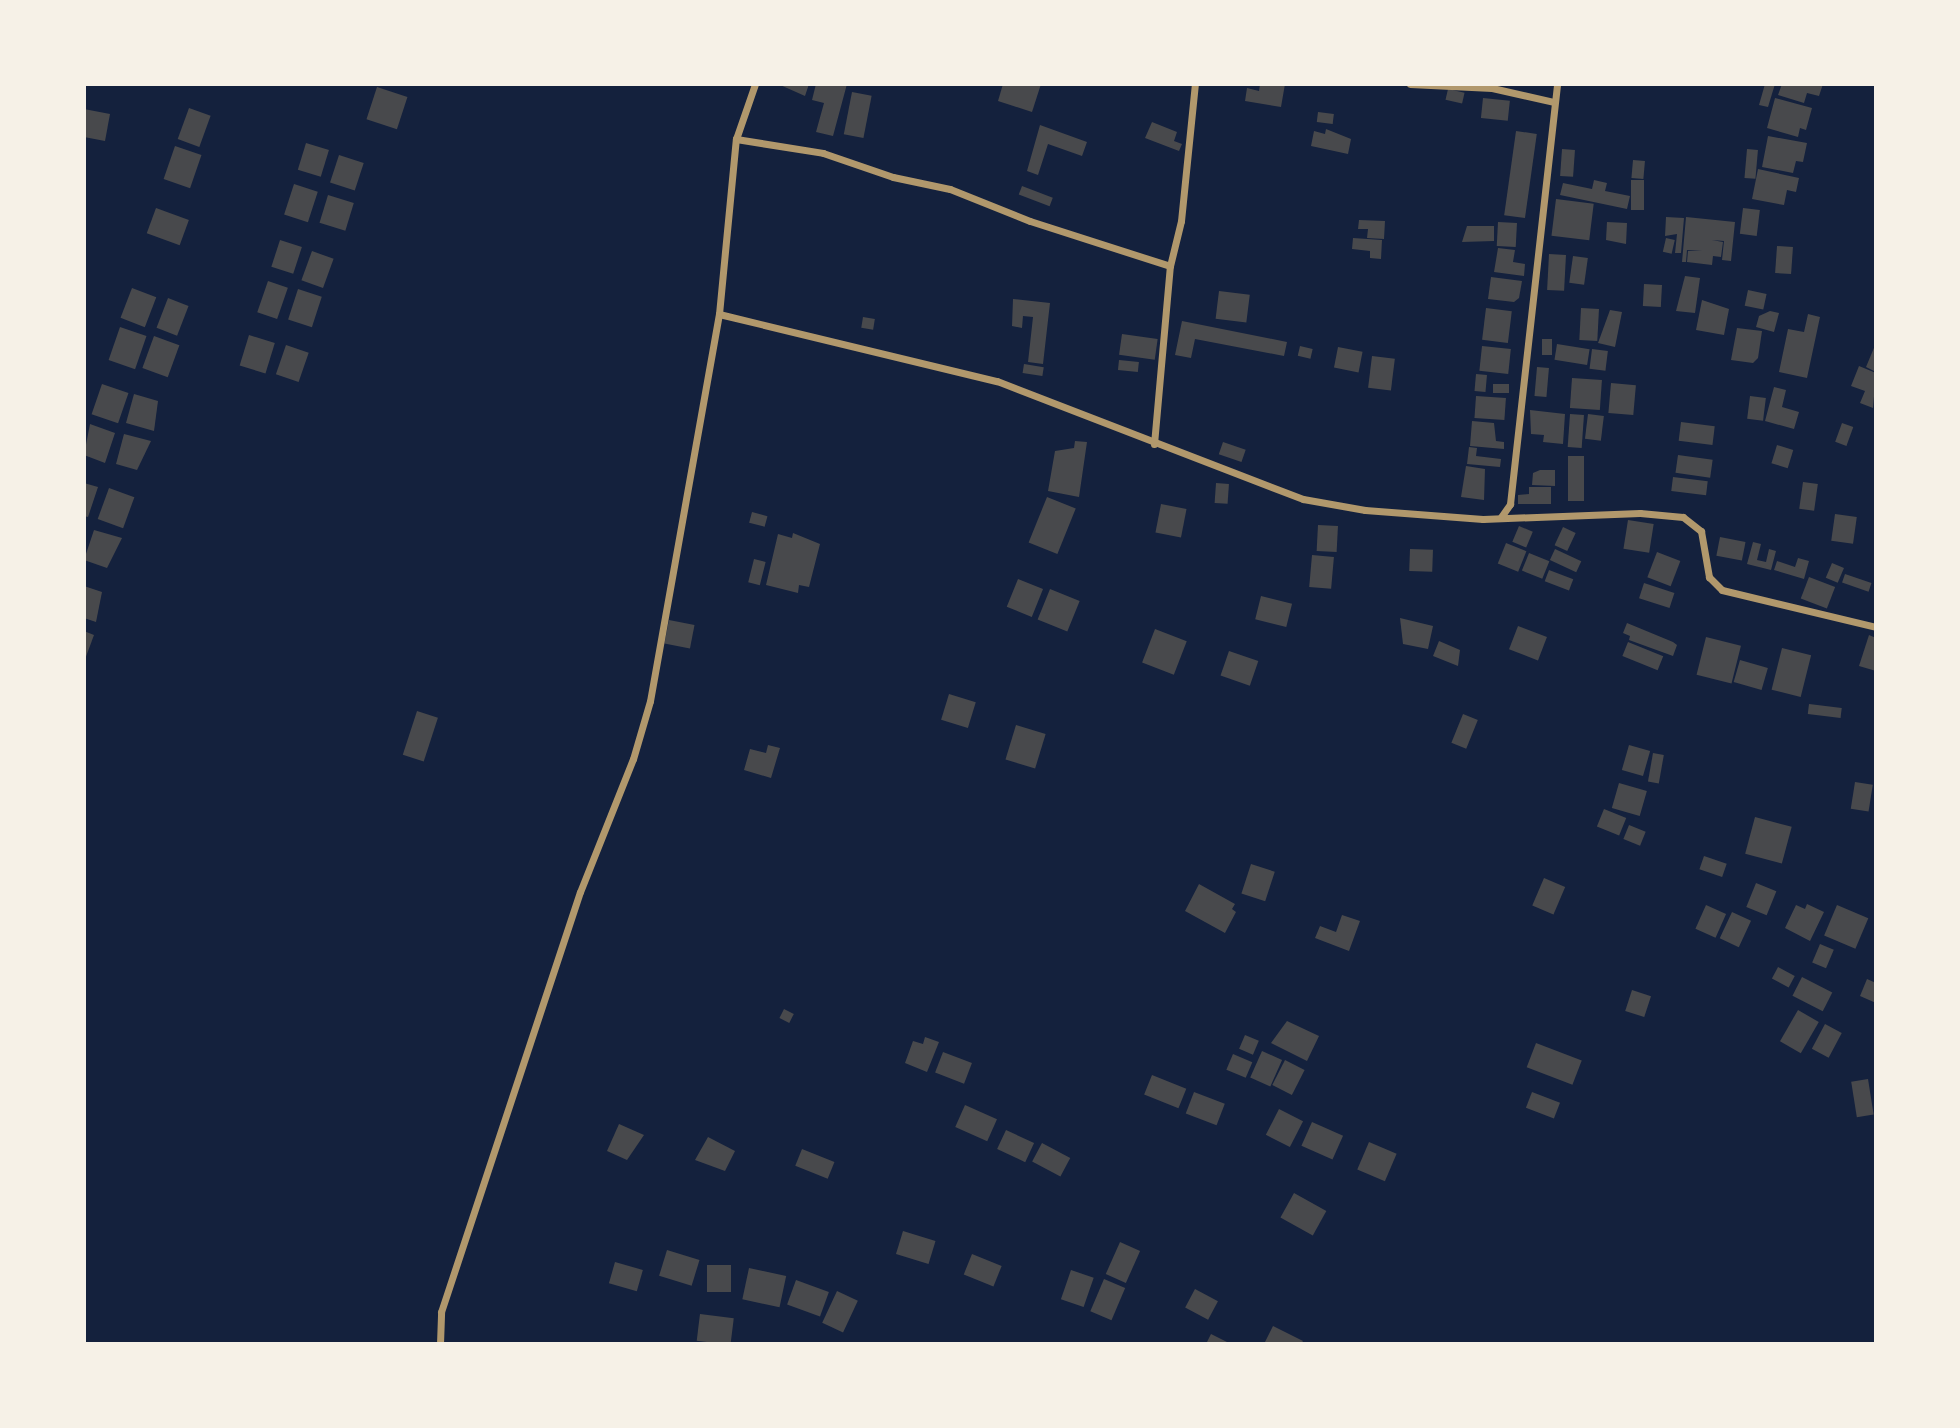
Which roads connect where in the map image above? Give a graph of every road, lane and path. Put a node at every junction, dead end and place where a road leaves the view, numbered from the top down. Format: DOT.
graph roads {
  1 [pos="755,84"];
  2 [pos="1195,84"];
  3 [pos="1409,84"];
  4 [pos="1557,84"];
  5 [pos="1554,102"];
  6 [pos="736,139"];
  7 [pos="1170,266"];
  8 [pos="719,314"];
  9 [pos="1154,444"];
  10 [pos="1502,517"];
  11 [pos="1876,627"];
  12 [pos="440,1344"];
  1 -- 6 [label="street"];
  2 -- 7 [label="street"];
  3 -- 5 [label="street"];
  4 -- 5 [label="street"];
  5 -- 10 [label="street"];
  6 -- 7 [label="street"];
  6 -- 8 [label="street"];
  7 -- 9 [label="street"];
  8 -- 9 [label="street"];
  8 -- 12 [label="street"];
  9 -- 10 [label="street"];
  10 -- 11 [label="street"];
}
